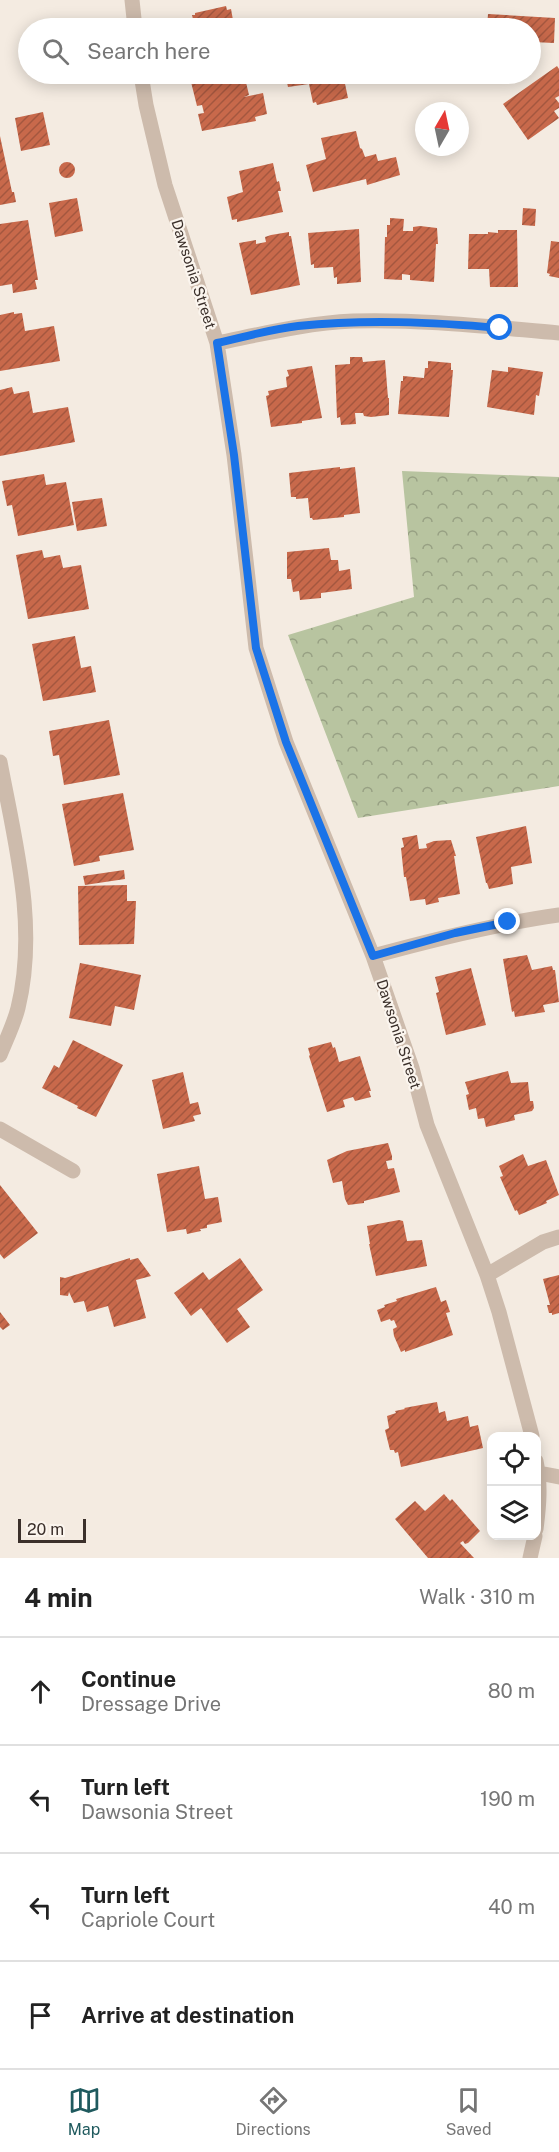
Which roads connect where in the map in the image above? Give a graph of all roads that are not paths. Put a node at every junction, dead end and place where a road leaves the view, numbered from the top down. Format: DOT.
graph roads {
  1 [pos="132,0"];
  2 [pos="134,18"];
  3 [pos="143,84"];
  4 [pos="559,333"];
  5 [pos="217,343"];
  6 [pos="0,762"];
  7 [pos="559,915"];
  8 [pos="373,956"];
  9 [pos="0,1055"];
  10 [pos="0,1129"];
  11 [pos="73,1171"];
  12 [pos="559,1237"];
  13 [pos="487,1275"];
  14 [pos="531,1432"];
  15 [pos="541,1469"];
  16 [pos="559,1478"];
  17 [pos="534,1540"];
  18 [pos="530,1558"];
  1 -- 2 [label="street"];
  3 -- 5 [label="street, Dawsonia Street"];
  4 -- 5 [label="street"];
  5 -- 8 [label="street, Dawsonia Street"];
  6 -- 9 [label="street"];
  7 -- 8 [label="street"];
  8 -- 13 [label="street, Dawsonia Street"];
  10 -- 11 [label="street"];
  12 -- 13 [label="street"];
  13 -- 14 [label="street, Dawsonia Street"];
  15 -- 16 [label="street"];
  17 -- 18 [label="street"];
}
